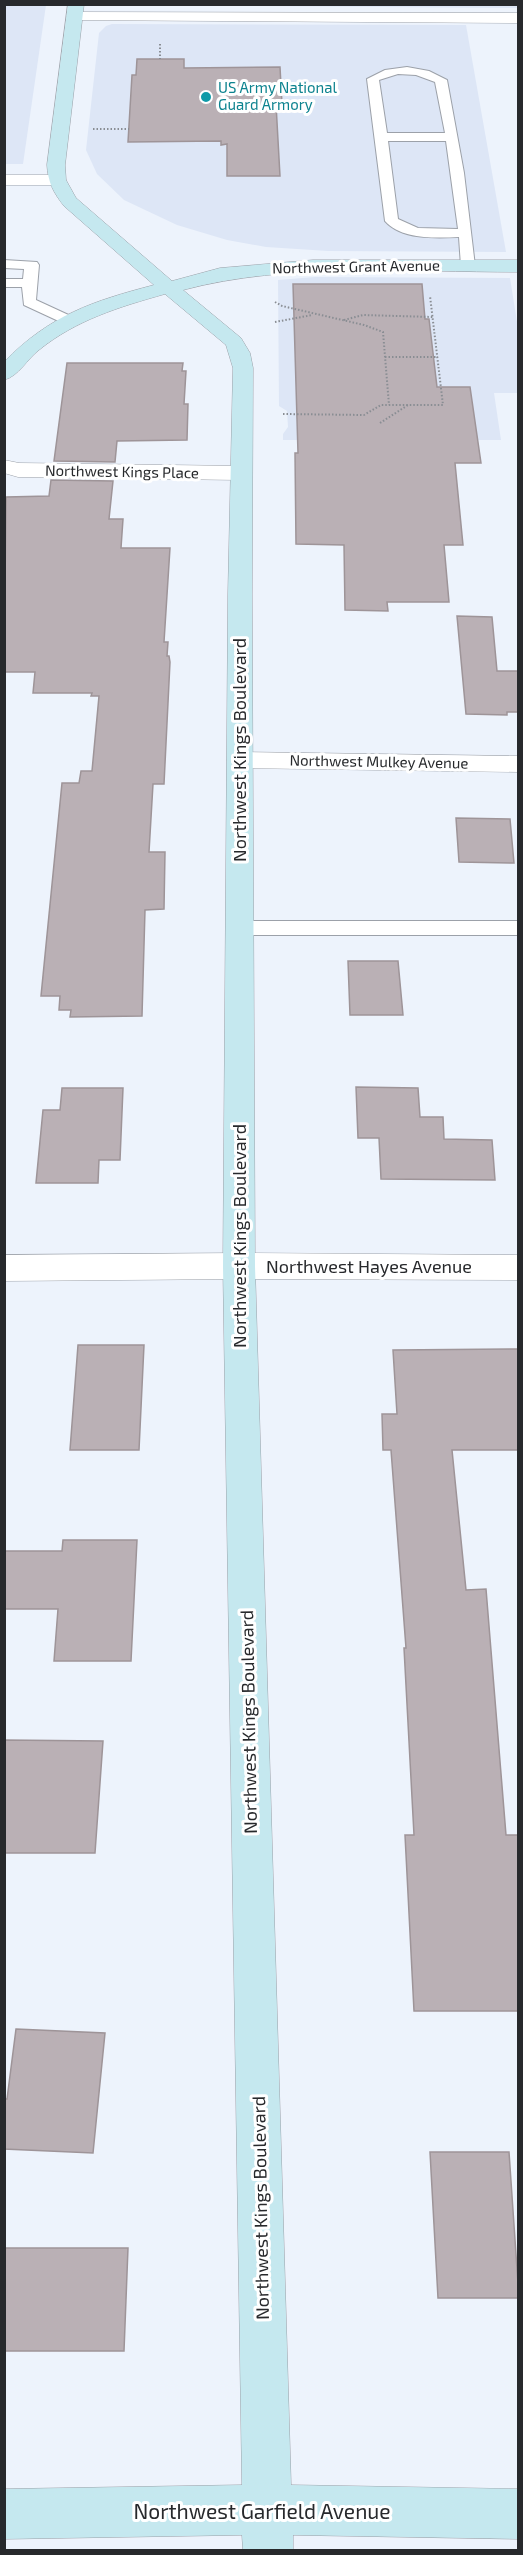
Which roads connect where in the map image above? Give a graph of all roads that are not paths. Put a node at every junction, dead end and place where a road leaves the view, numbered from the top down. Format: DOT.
graph roads {
  1 [pos="75,10"];
  2 [pos="519,18"];
  3 [pos="381,137"];
  4 [pos="452,137"];
  5 [pos="4,180"];
  6 [pos="57,180"];
  7 [pos="466,233"];
  8 [pos="4,264"];
  9 [pos="468,266"];
  10 [pos="519,267"];
  11 [pos="4,283"];
  12 [pos="29,284"];
  13 [pos="166,287"];
  14 [pos="70,321"];
  15 [pos="4,374"];
  16 [pos="4,466"];
  17 [pos="241,472"];
  18 [pos="240,760"];
  19 [pos="519,765"];
  20 [pos="240,928"];
  21 [pos="519,928"];
  22 [pos="239,1266"];
  23 [pos="4,1268"];
  24 [pos="519,1268"];
  25 [pos="4,2514"];
  26 [pos="519,2514"];
  27 [pos="268,2530"];
  1 -- 2 [label="street"];
  1 -- 6 [label="main road"];
  3 -- 4 [label="lane"];
  3 -- 4 [label="lane"];
  3 -- 7 [label="lane"];
  4 -- 7 [label="lane"];
  5 -- 6 [label="street"];
  6 -- 13 [label="main road, Northwest Kings Boulevard"];
  7 -- 9 [label="lane"];
  8 -- 12 [label="lane"];
  9 -- 10 [label="main road, Northwest Grant Avenue"];
  9 -- 13 [label="main road, Northwest Grant Avenue"];
  11 -- 12 [label="lane"];
  12 -- 14 [label="lane"];
  13 -- 14 [label="main road, Northwest Grant Avenue"];
  13 -- 17 [label="main road, Northwest Kings Boulevard"];
  14 -- 15 [label="main road, Northwest Grant Avenue"];
  16 -- 17 [label="street, Northwest Kings Place"];
  17 -- 18 [label="main road, Northwest Kings Boulevard"];
  18 -- 19 [label="street, Northwest Mulkey Avenue"];
  18 -- 20 [label="main road, Northwest Kings Boulevard"];
  20 -- 21 [label="lane"];
  20 -- 22 [label="main road, Northwest Kings Boulevard"];
  22 -- 23 [label="street, Northwest Hayes Avenue"];
  22 -- 24 [label="street, Northwest Hayes Avenue"];
  22 -- 27 [label="main road, Northwest Kings Boulevard"];
  25 -- 27 [label="main road, Northwest Garfield Avenue"];
  26 -- 27 [label="main road, Northwest Garfield Avenue"];
}
